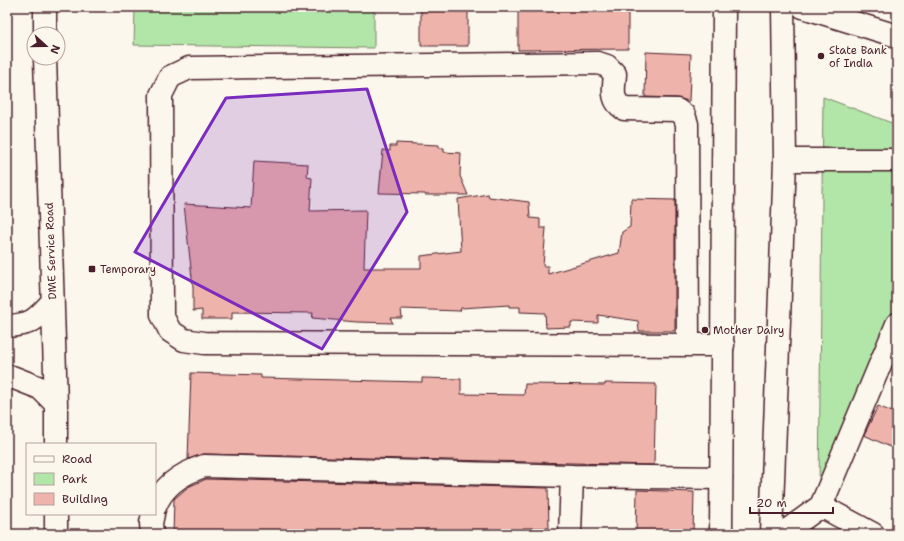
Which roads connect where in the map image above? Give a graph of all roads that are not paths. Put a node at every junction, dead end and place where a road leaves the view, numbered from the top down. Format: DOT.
graph roads {
  1 [pos="45,7"];
  2 [pos="724,7"];
  3 [pos="783,7"];
  4 [pos="803,7"];
  5 [pos="45,26"];
  6 [pos="897,36"];
  7 [pos="45,66"];
  8 [pos="785,160"];
  9 [pos="897,160"];
  10 [pos="53,301"];
  11 [pos="897,324"];
  12 [pos="7,326"];
  13 [pos="688,345"];
  14 [pos="723,345"];
  15 [pos="7,378"];
  16 [pos="56,404"];
  17 [pos="56,443"];
  18 [pos="572,476"];
  19 [pos="721,478"];
  20 [pos="156,505"];
  21 [pos="821,506"];
  22 [pos="56,515"];
  23 [pos="153,515"];
  24 [pos="56,534"];
  25 [pos="152,534"];
  26 [pos="570,534"];
  27 [pos="721,534"];
  28 [pos="771,534"];
  29 [pos="782,534"];
  30 [pos="873,534"];
  1 -- 5 [label="street"];
  2 -- 14 [label="street"];
  3 -- 8 [label="street"];
  4 -- 6 [label="street"];
  7 -- 10 [label="street, DME Service Road"];
  8 -- 9 [label="street"];
  8 -- 28 [label="street"];
  10 -- 12 [label="street"];
  10 -- 16 [label="street, DME Service Road"];
  11 -- 21 [label="street"];
  13 -- 13 [label="street"];
  13 -- 14 [label="street"];
  14 -- 19 [label="street"];
  15 -- 16 [label="street"];
  16 -- 17 [label="street, DME Service Road"];
  18 -- 19 [label="street"];
  18 -- 20 [label="street"];
  18 -- 26 [label="street"];
  19 -- 27 [label="street"];
  21 -- 29 [label="street"];
  21 -- 30 [label="street"];
  22 -- 24 [label="street"];
  23 -- 25 [label="street"];
}
